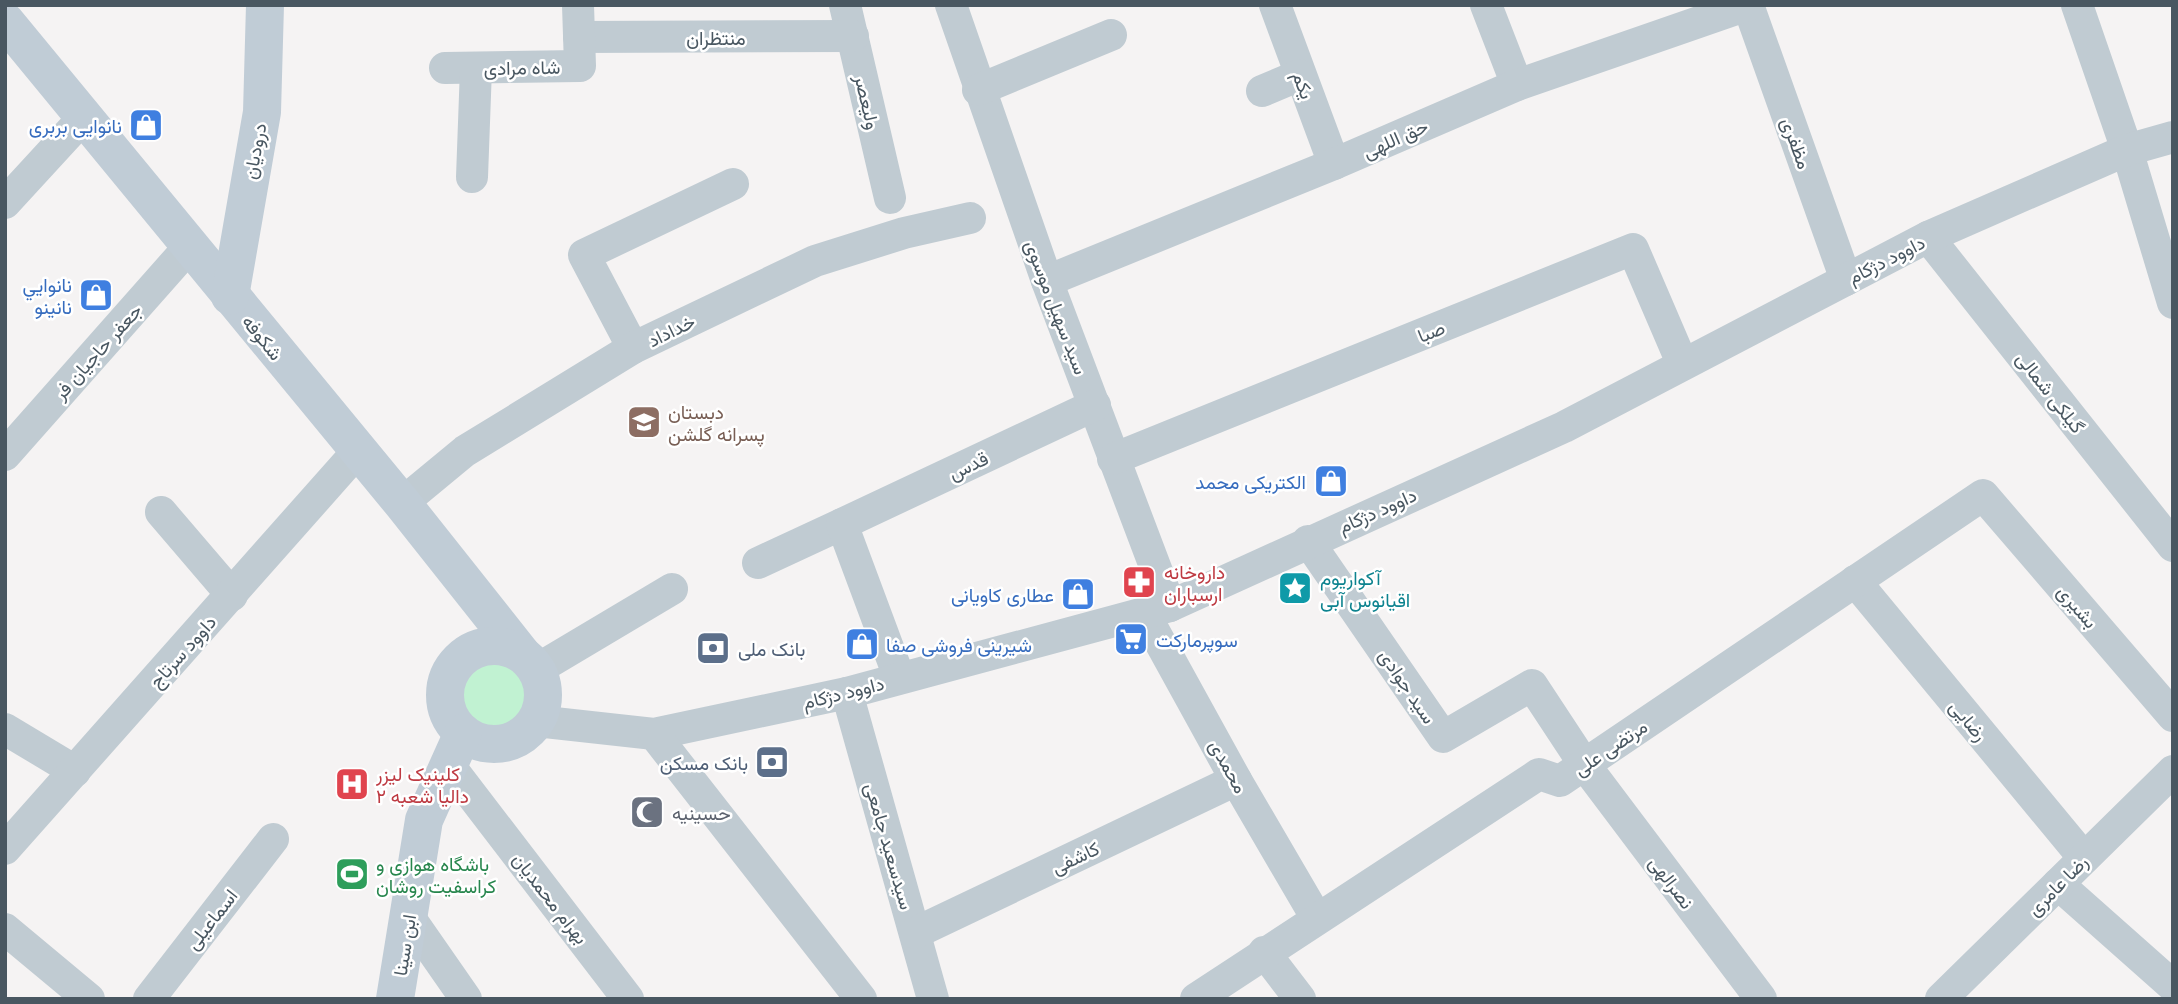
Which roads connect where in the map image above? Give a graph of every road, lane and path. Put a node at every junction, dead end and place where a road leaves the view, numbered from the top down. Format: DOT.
graph roads {
  1 [pos="265,5"];
  2 [pos="578,5"];
  3 [pos="845,5"];
  4 [pos="951,5"];
  5 [pos="1275,5"];
  6 [pos="1486,5"];
  7 [pos="1748,5"];
  8 [pos="2077,5"];
  9 [pos="5,21"];
  10 [pos="1111,35"];
  11 [pos="853,36"];
  12 [pos="579,37"];
  13 [pos="445,68"];
  14 [pos="476,68"];
  15 [pos="1300,75"];
  16 [pos="1517,85"];
  17 [pos="978,90"];
  18 [pos="1262,91"];
  19 [pos="83,117"];
  20 [pos="2173,137"];
  21 [pos="2127,150"];
  22 [pos="1334,164"];
  23 [pos="472,177"];
  24 [pos="733,184"];
  25 [pos="890,198"];
  26 [pos="5,203"];
  27 [pos="970,218"];
  28 [pos="1928,237"];
  29 [pos="189,247"];
  30 [pos="1846,280"];
  31 [pos="1047,281"];
  32 [pos="230,296"];
  33 [pos="2173,303"];
  34 [pos="633,348"];
  35 [pos="1682,363"];
  36 [pos="1095,405"];
  37 [pos="11,436"];
  38 [pos="357,452"];
  39 [pos="1113,459"];
  40 [pos="1983,495"];
  41 [pos="402,503"];
  42 [pos="161,512"];
  43 [pos="842,524"];
  44 [pos="1308,541"];
  45 [pos="2173,547"];
  46 [pos="758,563"];
  47 [pos="1855,581"];
  48 [pos="672,589"];
  49 [pos="232,595"];
  50 [pos="1157,610"];
  51 [pos="528,662"];
  52 [pos="900,677"];
  53 [pos="846,693"];
  54 [pos="2173,716"];
  55 [pos="536,721"];
  56 [pos="5,729"];
  57 [pos="654,734"];
  58 [pos="455,748"];
  59 [pos="1584,764"];
  60 [pos="75,771"];
  61 [pos="2173,771"];
  62 [pos="1236,780"];
  63 [pos="273,839"];
  64 [pos="5,849"];
  65 [pos="2084,858"];
  66 [pos="2058,884"];
  67 [pos="409,917"];
  68 [pos="1317,918"];
  69 [pos="915,933"];
  70 [pos="11,944"];
  71 [pos="1264,953"];
  72 [pos="2173,986"];
  73 [pos="89,999"];
  74 [pos="149,999"];
  75 [pos="396,999"];
  76 [pos="466,999"];
  77 [pos="628,999"];
  78 [pos="860,999"];
  79 [pos="933,999"];
  80 [pos="1196,999"];
  81 [pos="1300,999"];
  82 [pos="1761,999"];
  83 [pos="1941,999"];
  1 -- 32 [label="main road, درودیان"];
  2 -- 12 [label="street, شاه مرادی"];
  3 -- 11 [label="street, ولیعصر"];
  4 -- 17 [label="street, سید سهیل موسوی"];
  5 -- 15 [label="street, یکم"];
  6 -- 16 [label="street"];
  7 -- 16 [label="street, حق اللهی"];
  7 -- 30 [label="street, مظفری"];
  8 -- 21 [label="street"];
  9 -- 19 [label="main road, شکوفه"];
  10 -- 17 [label="street"];
  11 -- 12 [label="street, منتظران"];
  11 -- 25 [label="street, ولیعصر"];
  12 -- 14 [label="street, شاه مرادی"];
  13 -- 14 [label="street, شاه مرادی"];
  14 -- 23 [label="street"];
  15 -- 18 [label="street"];
  15 -- 22 [label="street, یکم"];
  16 -- 22 [label="street, حق اللهی"];
  17 -- 31 [label="street, سید سهیل موسوی"];
  19 -- 26 [label="street"];
  19 -- 29 [label="main road, شکوفه"];
  20 -- 21 [label="street, داوود دژکام"];
  21 -- 28 [label="street, داوود دژکام"];
  21 -- 33 [label="street"];
  22 -- 31 [label="street, حق اللهی"];
  24 -- 34 [label="street"];
  27 -- 34 [label="street, خداداد"];
  28 -- 30 [label="street, داوود دژکام"];
  28 -- 45 [label="street, گيلکی شمالی"];
  29 -- 32 [label="main road, شکوفه"];
  29 -- 37 [label="street, جعفر حاجیان فر"];
  30 -- 35 [label="street, داوود دژکام"];
  31 -- 36 [label="street, سید سهیل موسوی"];
  32 -- 38 [label="main road, شکوفه"];
  34 -- 41 [label="street, خداداد"];
  35 -- 39 [label="street, صبا"];
  35 -- 44 [label="street, داوود دژکام"];
  36 -- 39 [label="street, سید سهیل موسوی"];
  36 -- 43 [label="street, قدس"];
  38 -- 41 [label="main road, شکوفه"];
  38 -- 49 [label="street, داوود سرتاج"];
  39 -- 50 [label="street, سید سهیل موسوی"];
  40 -- 47 [label="street, مرتضی علی"];
  40 -- 54 [label="street, بشیری"];
  41 -- 51 [label="main road, شکوفه"];
  42 -- 49 [label="street"];
  43 -- 46 [label="street, قدس"];
  43 -- 52 [label="street"];
  44 -- 50 [label="street, داوود دژکام"];
  44 -- 59 [label="street, سید جوادی"];
  47 -- 59 [label="street, مرتضی علی"];
  47 -- 65 [label="street, رضایی"];
  48 -- 51 [label="street"];
  49 -- 60 [label="street, داوود سرتاج"];
  50 -- 52 [label="street, داوود دژکام"];
  50 -- 62 [label="street, محمدی"];
  51 -- 55 [label="main road"];
  51 -- 58 [label="main road"];
  52 -- 53 [label="street, داوود دژکام"];
  53 -- 57 [label="street, داوود دژکام"];
  53 -- 69 [label="street, سیدسعید جامعی"];
  55 -- 57 [label="street, داوود دژکام"];
  55 -- 58 [label="main road"];
  56 -- 60 [label="street"];
  57 -- 78 [label="street"];
  58 -- 67 [label="main road, ابن سینا"];
  58 -- 77 [label="street, بهرام محمدیان"];
  59 -- 68 [label="street, مرتضی علی"];
  59 -- 82 [label="street, نصرالهی"];
  60 -- 64 [label="street, داوود سرتاج"];
  61 -- 65 [label="street, رضا عامری"];
  62 -- 68 [label="street, محمدی"];
  62 -- 69 [label="street, کاشفی"];
  63 -- 74 [label="street, اسماعیلی"];
  65 -- 66 [label="street, رضا عامری"];
  66 -- 72 [label="street"];
  66 -- 83 [label="street, رضا عامری"];
  67 -- 75 [label="main road, ابن سینا"];
  67 -- 76 [label="street"];
  68 -- 71 [label="street, مرتضی علی"];
  69 -- 79 [label="street, سیدسعید جامعی"];
  70 -- 73 [label="street"];
  71 -- 80 [label="street, مرتضی علی"];
  71 -- 81 [label="street"];
}
